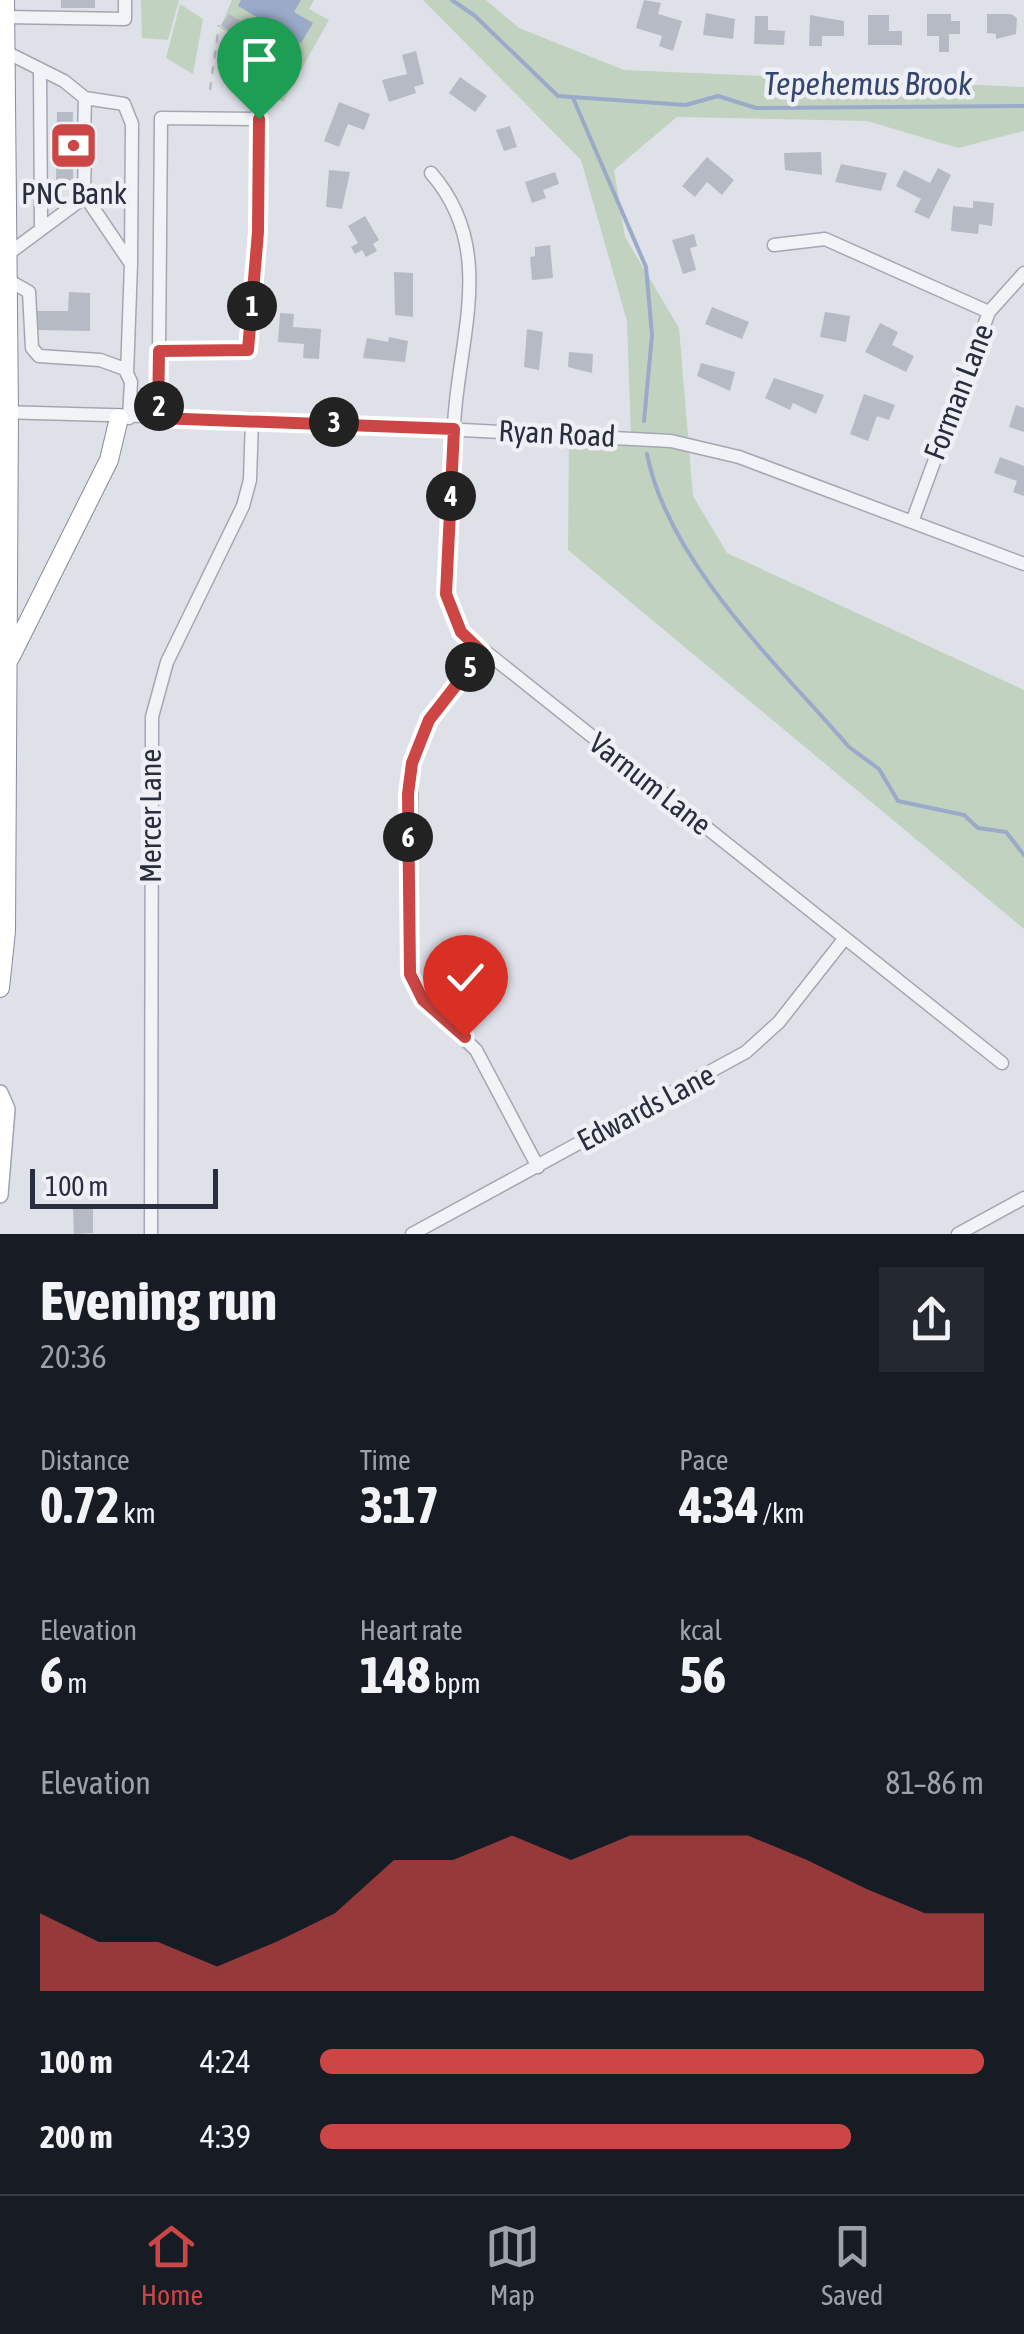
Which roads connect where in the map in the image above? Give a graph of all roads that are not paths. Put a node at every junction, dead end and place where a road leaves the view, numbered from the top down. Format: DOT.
graph roads {
  1 [pos="124,0"];
  2 [pos="6,8"];
  3 [pos="6,52"];
  4 [pos="40,68"];
  5 [pos="85,98"];
  6 [pos="431,173"];
  7 [pos="83,194"];
  8 [pos="41,228"];
  9 [pos="774,246"];
  10 [pos="8,254"];
  11 [pos="131,264"];
  12 [pos="1024,273"];
  13 [pos="8,280"];
  14 [pos="989,312"];
  15 [pos="9,350"];
  16 [pos="34,351"];
  17 [pos="159,351"];
  18 [pos="127,374"];
  19 [pos="5,412"];
  20 [pos="124,418"];
  21 [pos="158,418"];
  22 [pos="252,419"];
  23 [pos="454,429"];
  24 [pos="912,522"];
  25 [pos="1024,564"];
  26 [pos="482,652"];
  27 [pos="8,662"];
  28 [pos="844,938"];
  29 [pos="0,988"];
  30 [pos="1002,1063"];
  31 [pos="0,1093"];
  32 [pos="538,1167"];
  33 [pos="0,1195"];
  34 [pos="1024,1198"];
  35 [pos="151,1234"];
  36 [pos="412,1234"];
  37 [pos="958,1234"];
  1 -- 2 [label="street"];
  2 -- 3 [label="highway"];
  3 -- 4 [label="street"];
  3 -- 10 [label="highway"];
  4 -- 5 [label="street"];
  4 -- 8 [label="street"];
  5 -- 7 [label="street"];
  5 -- 11 [label="street"];
  6 -- 23 [label="street, Varnum Lane"];
  7 -- 8 [label="street"];
  7 -- 11 [label="street"];
  8 -- 10 [label="street"];
  9 -- 14 [label="street"];
  10 -- 13 [label="highway"];
  11 -- 18 [label="street"];
  12 -- 14 [label="street, Forman Lane"];
  13 -- 15 [label="highway"];
  13 -- 16 [label="street"];
  14 -- 24 [label="street, Forman Lane"];
  15 -- 16 [label="street"];
  15 -- 19 [label="highway"];
  16 -- 18 [label="street"];
  17 -- 17 [label="street"];
  17 -- 21 [label="street"];
  18 -- 20 [label="street"];
  19 -- 20 [label="street, Ryan Road"];
  19 -- 27 [label="highway"];
  20 -- 21 [label="street, Ryan Road"];
  20 -- 27 [label="highway"];
  21 -- 22 [label="street, Ryan Road"];
  22 -- 23 [label="street, Ryan Road"];
  22 -- 35 [label="street, Mercer Lane"];
  23 -- 24 [label="street, Ryan Road"];
  23 -- 26 [label="street, Varnum Lane"];
  24 -- 25 [label="street, Ryan Road"];
  26 -- 28 [label="street, Varnum Lane"];
  26 -- 32 [label="street"];
  27 -- 29 [label="highway"];
  28 -- 30 [label="street, Varnum Lane"];
  28 -- 32 [label="street, Edwards Lane"];
  31 -- 33 [label="main road"];
  32 -- 36 [label="street, Edwards Lane"];
  34 -- 37 [label="street"];
}
